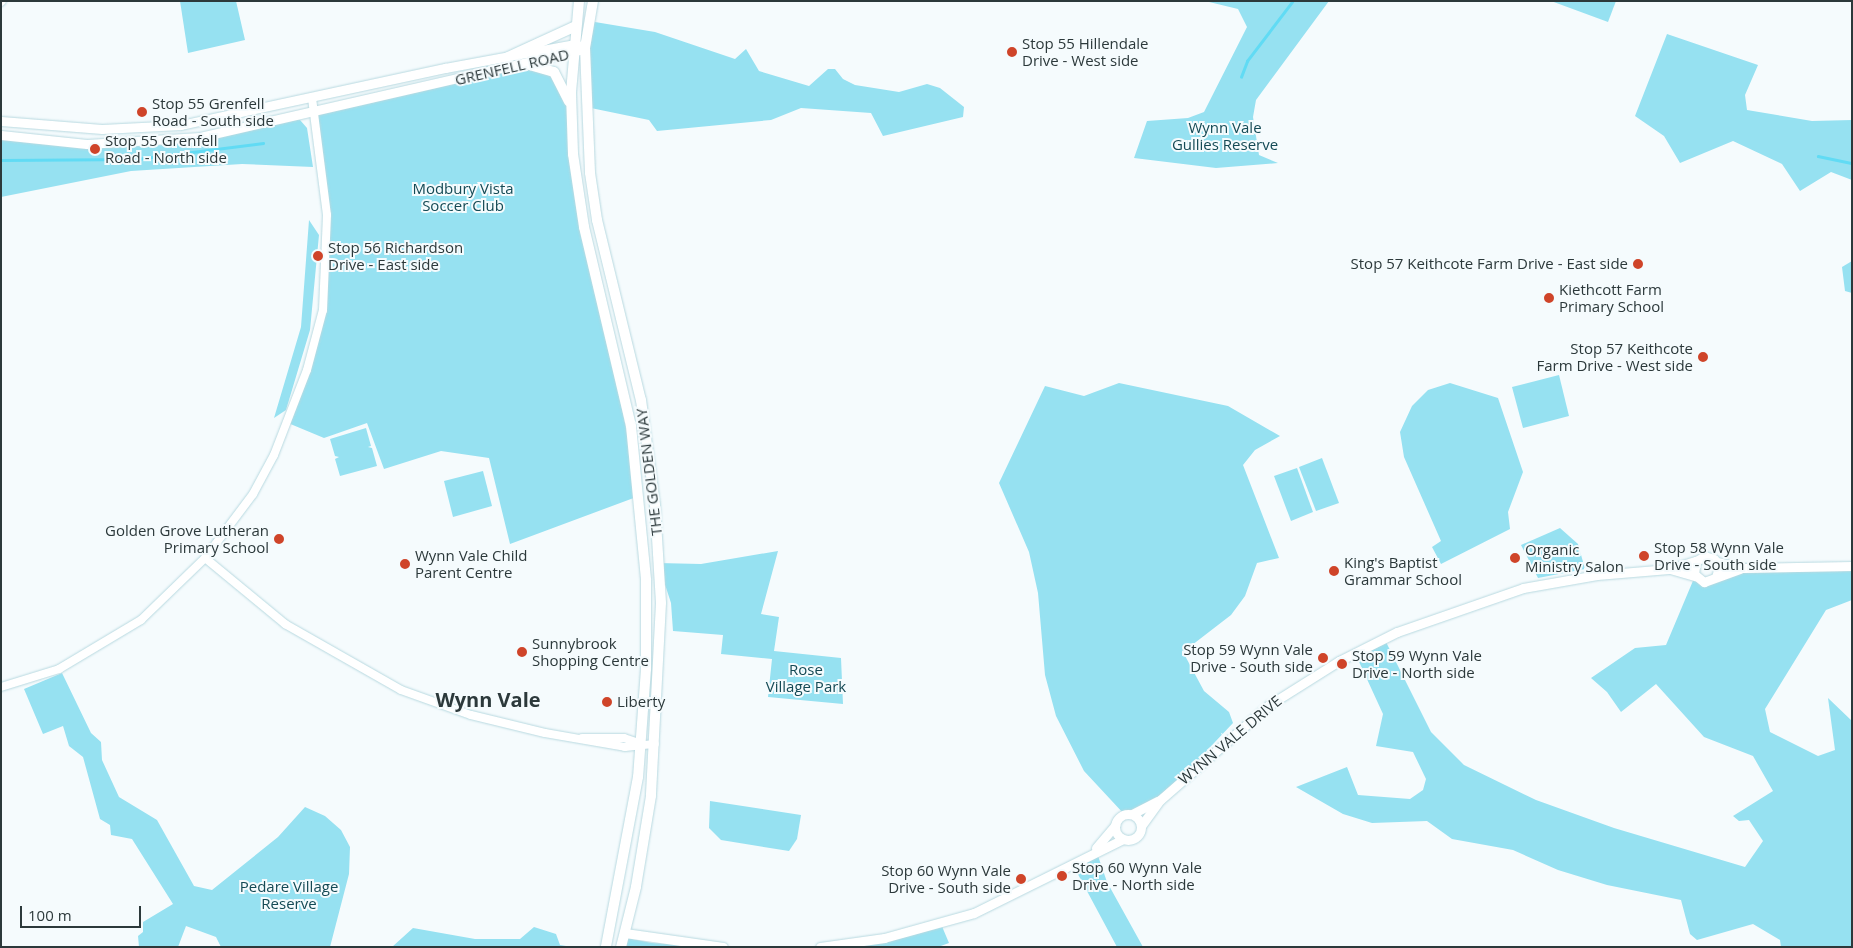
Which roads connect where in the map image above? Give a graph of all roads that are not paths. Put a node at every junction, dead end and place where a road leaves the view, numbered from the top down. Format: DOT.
graph roads {
  1 [pos="579,1"];
  2 [pos="593,1"];
  3 [pos="576,26"];
  4 [pos="574,48"];
  5 [pos="585,48"];
  6 [pos="508,57"];
  7 [pos="526,64"];
  8 [pos="312,98"];
  9 [pos="571,107"];
  10 [pos="315,112"];
  11 [pos="1,121"];
  12 [pos="1,135"];
  13 [pos="205,558"];
  14 [pos="1696,561"];
  15 [pos="1717,562"];
  16 [pos="1852,566"];
  17 [pos="1669,568"];
  18 [pos="1743,568"];
  19 [pos="1695,576"];
  20 [pos="1716,577"];
  21 [pos="1,686"];
  22 [pos="641,744"];
  23 [pos="655,744"];
  24 [pos="1160,800"];
  25 [pos="1132,814"];
  26 [pos="1115,826"];
  27 [pos="1141,826"];
  28 [pos="1123,839"];
  29 [pos="1092,852"];
  30 [pos="613,916"];
  31 [pos="625,933"];
  32 [pos="606,946"];
  33 [pos="621,947"];
  34 [pos="723,947"];
  35 [pos="820,947"];
  1 -- 3 [label="main road, THE GOLDEN WAY"];
  2 -- 5 [label="main road, THE GOLDEN WAY"];
  3 -- 4 [label="main road, THE GOLDEN WAY"];
  3 -- 6 [label="main road"];
  4 -- 5 [label="main road, GRENFELL ROAD"];
  4 -- 6 [label="main road, GRENFELL ROAD"];
  4 -- 7 [label="main road, GRENFELL ROAD"];
  4 -- 9 [label="main road, THE GOLDEN WAY"];
  5 -- 23 [label="main road, THE GOLDEN WAY"];
  6 -- 8 [label="main road, GRENFELL ROAD"];
  7 -- 9 [label="main road"];
  7 -- 10 [label="main road, GRENFELL ROAD"];
  8 -- 10 [label="street"];
  8 -- 11 [label="main road, GRENFELL ROAD"];
  9 -- 22 [label="main road, THE GOLDEN WAY"];
  10 -- 12 [label="main road, GRENFELL ROAD"];
  10 -- 13 [label="street"];
  13 -- 21 [label="street"];
  13 -- 22 [label="street"];
  14 -- 15 [label="main road"];
  14 -- 17 [label="main road, WYNN VALE DRIVE"];
  14 -- 19 [label="main road"];
  15 -- 18 [label="main road"];
  15 -- 20 [label="main road"];
  16 -- 18 [label="main road"];
  17 -- 19 [label="main road, WYNN VALE DRIVE"];
  17 -- 24 [label="main road, WYNN VALE DRIVE"];
  18 -- 20 [label="main road"];
  19 -- 20 [label="main road"];
  22 -- 23 [label="street"];
  22 -- 30 [label="main road, THE GOLDEN WAY"];
  23 -- 31 [label="main road, THE GOLDEN WAY"];
  24 -- 25 [label="main road, WYNN VALE DRIVE"];
  24 -- 27 [label="main road, WYNN VALE DRIVE"];
  25 -- 26 [label="main road"];
  25 -- 27 [label="main road"];
  26 -- 28 [label="main road"];
  26 -- 29 [label="main road"];
  27 -- 28 [label="main road"];
  28 -- 29 [label="main road"];
  29 -- 35 [label="main road"];
  30 -- 31 [label="main road"];
  30 -- 32 [label="main road, THE GOLDEN WAY"];
  31 -- 32 [label="main road"];
  31 -- 33 [label="main road, THE GOLDEN WAY"];
  31 -- 34 [label="main road"];
}
